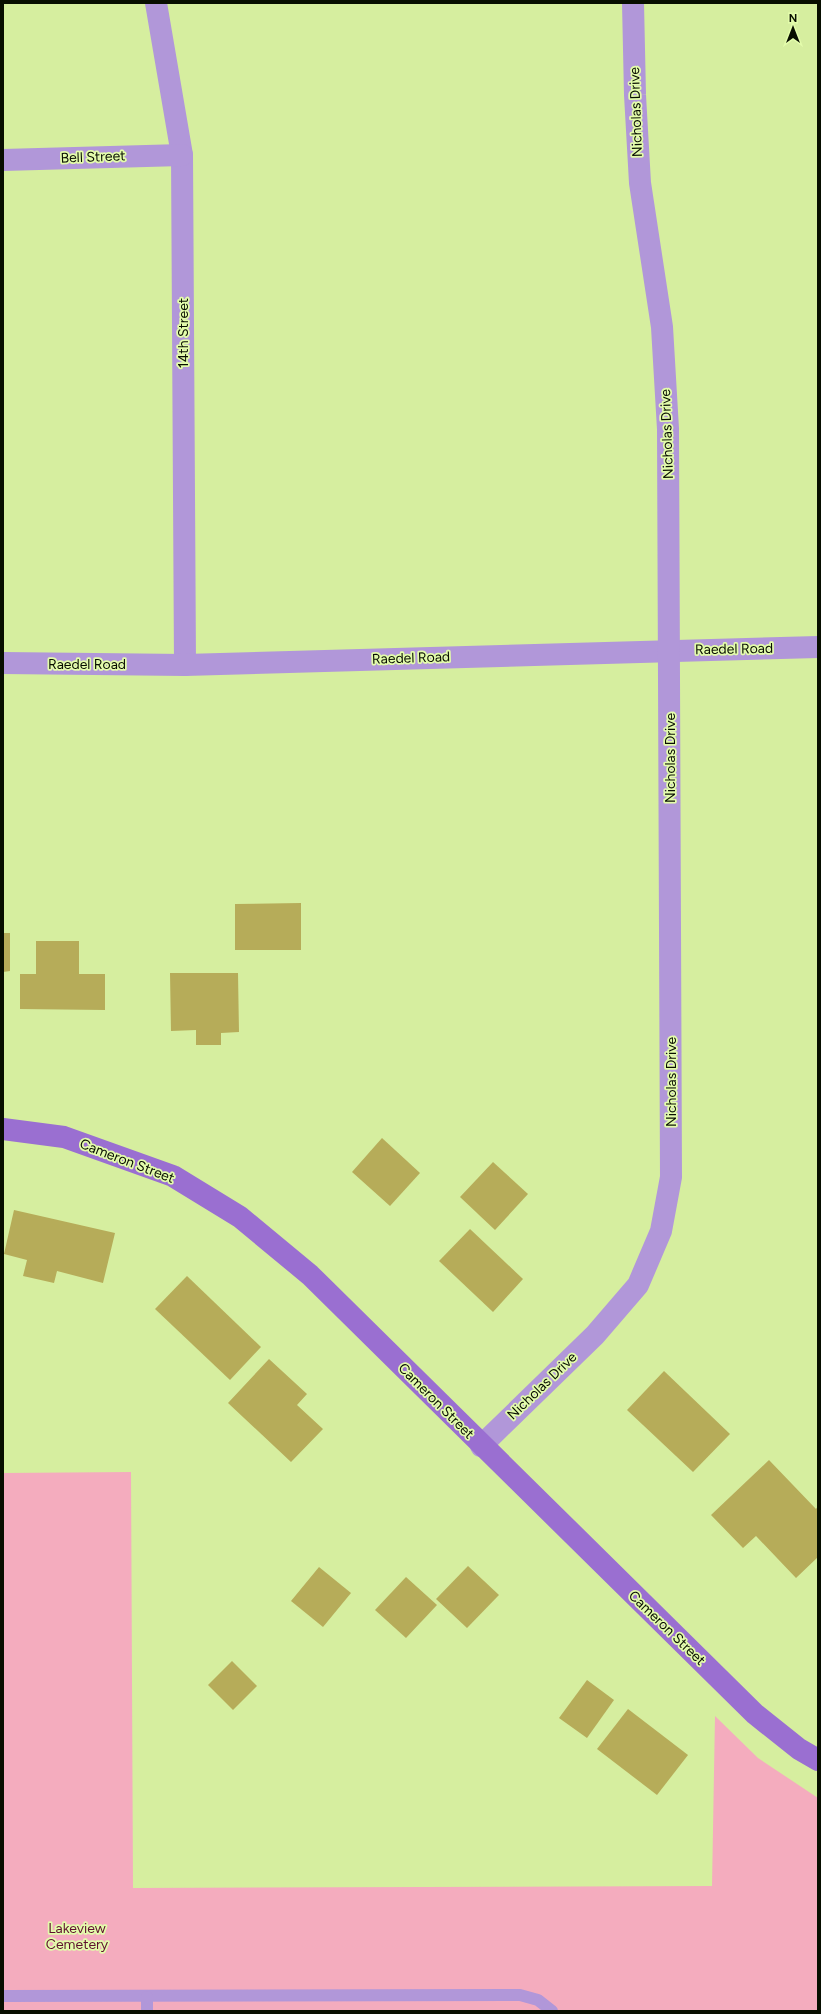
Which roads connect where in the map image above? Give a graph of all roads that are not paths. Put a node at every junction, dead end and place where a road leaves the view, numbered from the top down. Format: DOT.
graph roads {
  1 [pos="156,3"];
  2 [pos="633,3"];
  3 [pos="182,155"];
  4 [pos="3,160"];
  5 [pos="818,647"];
  6 [pos="670,650"];
  7 [pos="3,663"];
  8 [pos="185,665"];
  9 [pos="3,1129"];
  10 [pos="481,1446"];
  11 [pos="818,1760"];
  12 [pos="3,1996"];
  13 [pos="147,1997"];
  14 [pos="147,2011"];
  15 [pos="552,2011"];
  1 -- 3 [label="street, 14th Street"];
  2 -- 6 [label="street, Nicholas Drive"];
  3 -- 4 [label="street, Bell Street"];
  3 -- 8 [label="street, 14th Street"];
  5 -- 6 [label="street, Raedel Road"];
  6 -- 8 [label="street, Raedel Road"];
  6 -- 10 [label="street, Nicholas Drive"];
  7 -- 8 [label="street, Raedel Road"];
  9 -- 10 [label="main road, Cameron Street"];
  10 -- 11 [label="main road, Cameron Street"];
  12 -- 13 [label="lane"];
  13 -- 14 [label="lane"];
  13 -- 15 [label="lane"];
}
